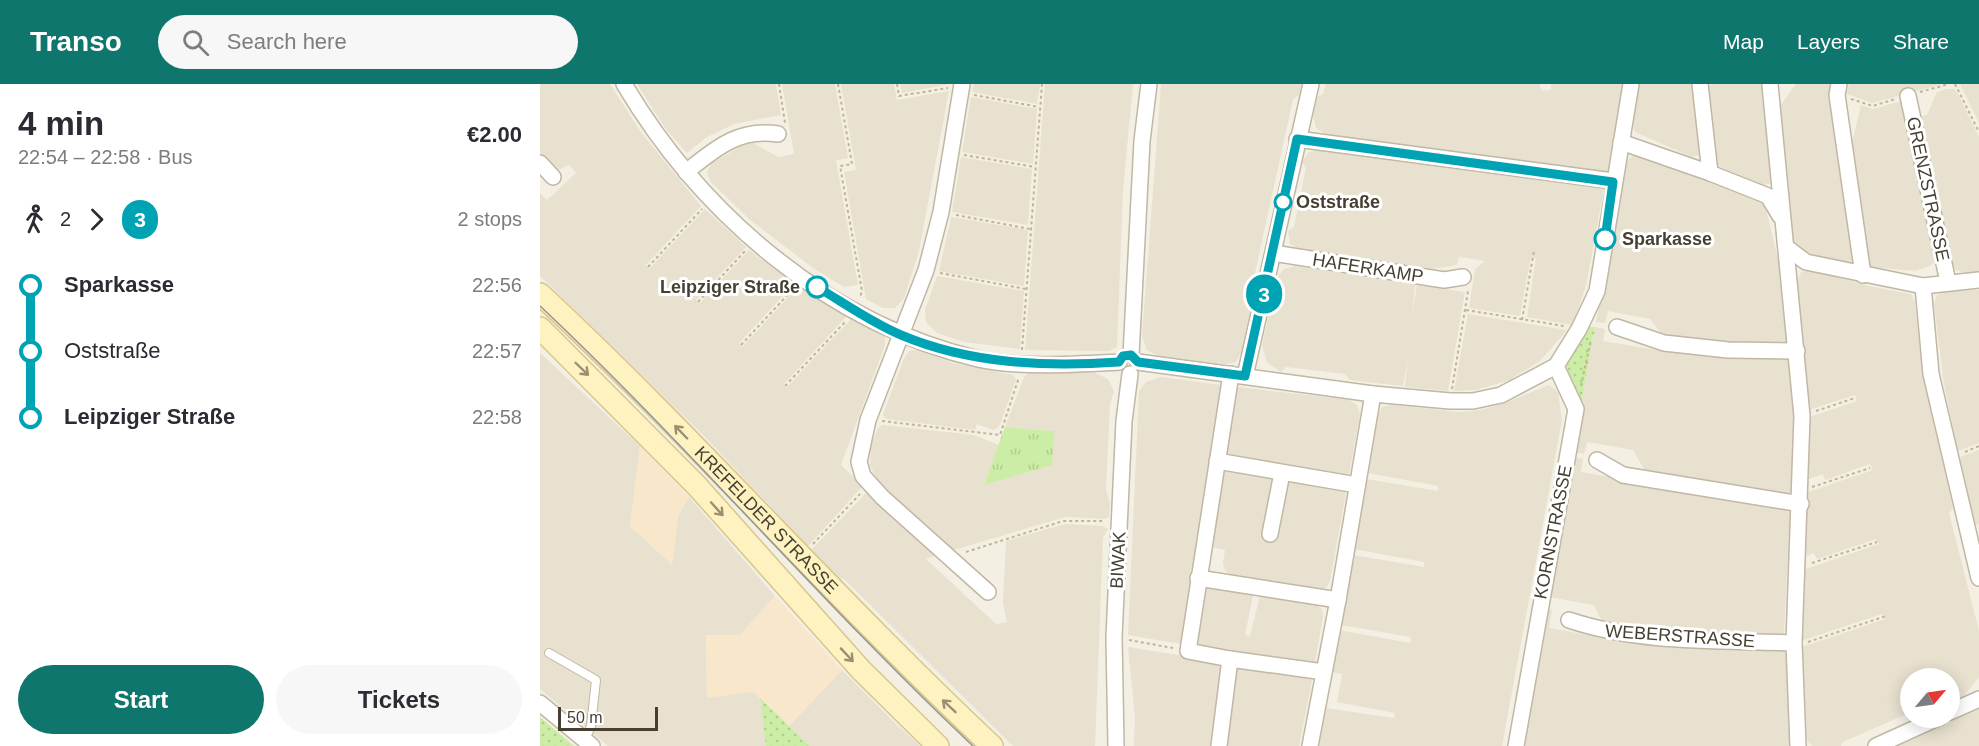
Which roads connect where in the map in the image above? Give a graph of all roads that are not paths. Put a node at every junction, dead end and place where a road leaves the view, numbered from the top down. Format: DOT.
graph roads {
  1 [pos="624,84"];
  2 [pos="1149,84"];
  3 [pos="1311,84"];
  4 [pos="1631,84"];
  5 [pos="1700,84"];
  6 [pos="1770,85"];
  7 [pos="961,88"];
  8 [pos="1838,89"];
  9 [pos="1908,96"];
  10 [pos="778,134"];
  11 [pos="1297,139"];
  12 [pos="1620,141"];
  13 [pos="540,163"];
  14 [pos="686,172"];
  15 [pos="1710,173"];
  16 [pos="553,177"];
  17 [pos="1613,182"];
  18 [pos="1782,219"];
  19 [pos="1786,247"];
  20 [pos="1273,253"];
  21 [pos="1863,275"];
  22 [pos="1463,277"];
  23 [pos="1979,280"];
  24 [pos="1948,282"];
  25 [pos="1923,286"];
  26 [pos="540,294"];
  27 [pos="1617,327"];
  28 [pos="540,328"];
  29 [pos="901,335"];
  30 [pos="1797,351"];
  31 [pos="1129,363"];
  32 [pos="1556,366"];
  33 [pos="1238,375"];
  34 [pos="1373,394"];
  35 [pos="1596,460"];
  36 [pos="1217,461"];
  37 [pos="1282,473"];
  38 [pos="1357,485"];
  39 [pos="1801,497"];
  40 [pos="1270,534"];
  41 [pos="1198,578"];
  42 [pos="1979,578"];
  43 [pos="988,592"];
  44 [pos="1338,600"];
  45 [pos="1569,620"];
  46 [pos="1794,643"];
  47 [pos="549,653"];
  48 [pos="1230,658"];
  49 [pos="1324,672"];
  50 [pos="1979,699"];
  51 [pos="540,703"];
  52 [pos="1960,708"];
  53 [pos="1916,728"];
  54 [pos="589,743"];
  55 [pos="938,746"];
  56 [pos="992,746"];
  57 [pos="1116,746"];
  58 [pos="1219,746"];
  59 [pos="1310,746"];
  60 [pos="1516,746"];
  61 [pos="1798,746"];
  62 [pos="1878,746"];
  1 -- 14 [label="street"];
  2 -- 31 [label="street, BIWAK"];
  3 -- 11 [label="street"];
  4 -- 12 [label="street"];
  5 -- 15 [label="street"];
  6 -- 18 [label="street"];
  7 -- 29 [label="street"];
  8 -- 21 [label="street"];
  9 -- 24 [label="street, GRENZSTRASSE"];
  10 -- 14 [label="street"];
  11 -- 17 [label="street"];
  11 -- 20 [label="street"];
  12 -- 15 [label="street"];
  12 -- 17 [label="street"];
  13 -- 16 [label="street"];
  14 -- 29 [label="street"];
  15 -- 18 [label="street"];
  17 -- 32 [label="street"];
  18 -- 19 [label="street"];
  19 -- 21 [label="street, GRENZSTRASSE"];
  19 -- 30 [label="street"];
  20 -- 22 [label="street, HAFERKAMP"];
  20 -- 33 [label="street"];
  21 -- 25 [label="street, GRENZSTRASSE"];
  23 -- 24 [label="street, GRENZSTRASSE"];
  24 -- 25 [label="street, GRENZSTRASSE"];
  25 -- 42 [label="street, GRENZSTRASSE"];
  56 -- 26 [label="main road, KREFELDER STRASSE, one-way"];
  27 -- 30 [label="street"];
  28 -- 55 [label="main road, KREFELDER STRASSE, one-way"];
  29 -- 31 [label="street"];
  29 -- 43 [label="street"];
  30 -- 39 [label="street"];
  31 -- 33 [label="street"];
  31 -- 57 [label="street, BIWAK"];
  32 -- 34 [label="street"];
  32 -- 60 [label="street, KORNSTRASSE"];
  33 -- 34 [label="street"];
  33 -- 36 [label="street"];
  34 -- 38 [label="street"];
  35 -- 39 [label="street"];
  36 -- 37 [label="street"];
  36 -- 41 [label="street"];
  37 -- 38 [label="street"];
  37 -- 40 [label="street"];
  38 -- 44 [label="street"];
  39 -- 46 [label="street"];
  41 -- 44 [label="street"];
  41 -- 48 [label="street"];
  44 -- 49 [label="street"];
  45 -- 46 [label="street, WEBERSTRASSE"];
  46 -- 61 [label="street"];
  47 -- 54 [label="lane"];
  48 -- 49 [label="street"];
  48 -- 58 [label="street"];
  49 -- 59 [label="street"];
  50 -- 52 [label="street"];
  51 -- 54 [label="street"];
  53 -- 62 [label="street"];
}
